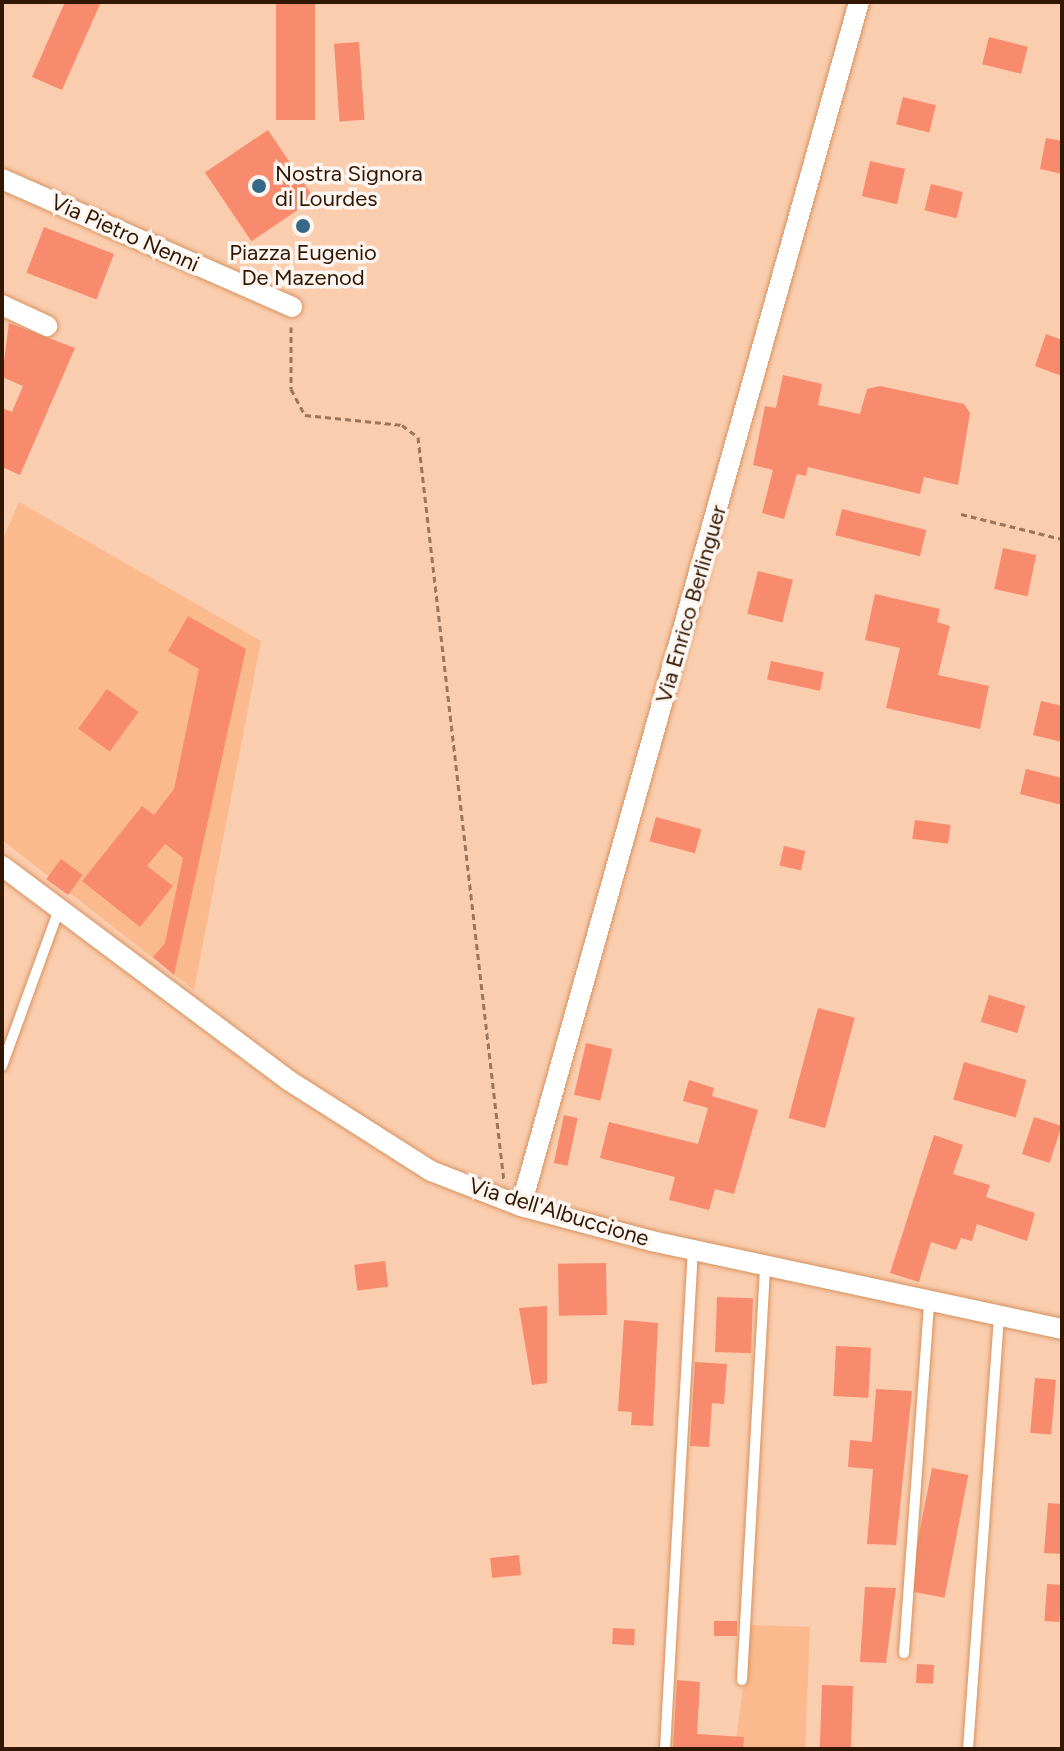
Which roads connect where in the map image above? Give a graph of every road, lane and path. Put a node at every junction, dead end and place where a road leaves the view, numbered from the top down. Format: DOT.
graph roads {
  1 [pos="859,2"];
  2 [pos="2,179"];
  3 [pos="2,305"];
  4 [pos="292,307"];
  5 [pos="47,326"];
  6 [pos="961,514"];
  7 [pos="1062,539"];
  8 [pos="2,866"];
  9 [pos="59,909"];
  10 [pos="2,1066"];
  11 [pos="514,1203"];
  12 [pos="693,1250"];
  13 [pos="765,1266"];
  14 [pos="929,1300"];
  15 [pos="999,1314"];
  16 [pos="1062,1329"];
  17 [pos="904,1653"];
  18 [pos="742,1680"];
  19 [pos="665,1749"];
  20 [pos="968,1749"];
  1 -- 11 [label="street, Via Enrico Berlinguer"];
  2 -- 4 [label="street, Via Pietro Nenni"];
  3 -- 5 [label="street"];
  4 -- 11 [label="path"];
  6 -- 7 [label="path"];
  8 -- 9 [label="street, Via dell'Albuccione"];
  9 -- 10 [label="lane"];
  9 -- 11 [label="street, Via dell'Albuccione"];
  11 -- 12 [label="street, Via dell'Albuccione"];
  12 -- 13 [label="street, Via dell'Albuccione"];
  12 -- 19 [label="lane"];
  13 -- 14 [label="street, Via dell'Albuccione"];
  13 -- 18 [label="lane"];
  14 -- 15 [label="street, Via dell'Albuccione"];
  14 -- 17 [label="lane"];
  15 -- 16 [label="street, Via dell'Albuccione"];
  15 -- 20 [label="lane"];
}
